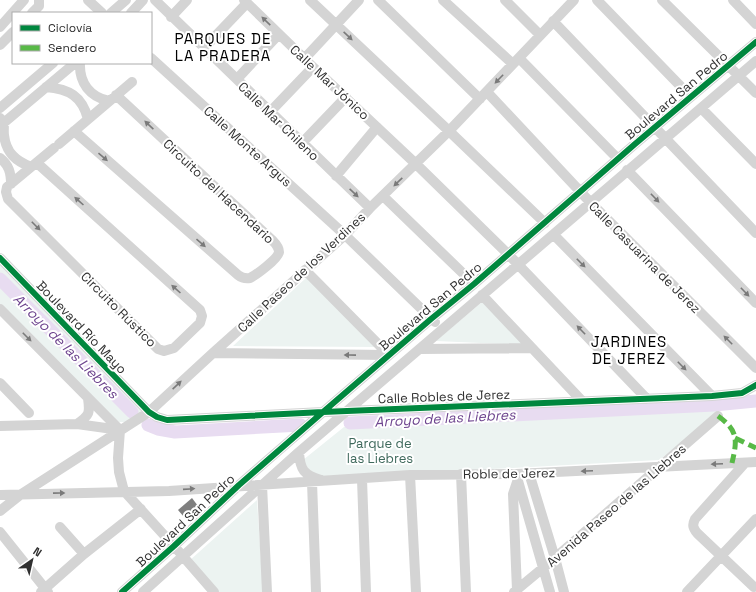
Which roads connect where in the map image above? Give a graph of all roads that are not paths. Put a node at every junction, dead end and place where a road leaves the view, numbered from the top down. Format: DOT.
graph roads {
  1 [pos="24,0"];
  2 [pos="40,0"];
  3 [pos="88,0"];
  4 [pos="126,0"];
  5 [pos="143,0"];
  6 [pos="155,0"];
  7 [pos="187,0"];
  8 [pos="310,0"];
  9 [pos="358,0"];
  10 [pos="378,0"];
  11 [pos="443,0"];
  12 [pos="505,0"];
  13 [pos="597,0"];
  14 [pos="662,0"];
  15 [pos="733,0"];
  16 [pos="246,1"];
  17 [pos="570,1"];
  18 [pos="13,12"];
  19 [pos="33,12"];
  20 [pos="101,12"];
  21 [pos="112,12"];
  22 [pos="132,12"];
  23 [pos="12,14"];
  24 [pos="171,17"];
  25 [pos="553,21"];
  26 [pos="336,24"];
  27 [pos="756,24"];
  28 [pos="0,27"];
  29 [pos="12,33"];
  30 [pos="279,34"];
  31 [pos="540,35"];
  32 [pos="756,42"];
  33 [pos="0,45"];
  34 [pos="204,48"];
  35 [pos="305,58"];
  36 [pos="152,59"];
  37 [pos="516,61"];
  38 [pos="756,62"];
  39 [pos="38,64"];
  40 [pos="52,64"];
  41 [pos="74,64"];
  42 [pos="80,64"];
  43 [pos="729,65"];
  44 [pos="313,67"];
  45 [pos="739,76"];
  46 [pos="35,78"];
  47 [pos="237,79"];
  48 [pos="82,80"];
  49 [pos="132,82"];
  50 [pos="46,88"];
  51 [pos="69,92"];
  52 [pos="756,93"];
  53 [pos="483,96"];
  54 [pos="346,97"];
  55 [pos="691,97"];
  56 [pos="113,98"];
  57 [pos="0,108"];
  58 [pos="701,108"];
  59 [pos="270,112"];
  60 [pos="88,119"];
  61 [pos="377,127"];
  62 [pos="2,128"];
  63 [pos="654,128"];
  64 [pos="74,131"];
  65 [pos="449,131"];
  66 [pos="665,138"];
  67 [pos="302,143"];
  68 [pos="0,158"];
  69 [pos="618,159"];
  70 [pos="416,164"];
  71 [pos="756,164"];
  72 [pos="34,165"];
  73 [pos="627,170"];
  74 [pos="336,176"];
  75 [pos="11,184"];
  76 [pos="580,191"];
  77 [pos="383,196"];
  78 [pos="590,202"];
  79 [pos="370,208"];
  80 [pos="545,223"];
  81 [pos="756,233"];
  82 [pos="345,235"];
  83 [pos="554,235"];
  84 [pos="509,255"];
  85 [pos="0,258"];
  86 [pos="518,266"];
  87 [pos="305,270"];
  88 [pos="474,284"];
  89 [pos="482,295"];
  90 [pos="756,303"];
  91 [pos="0,309"];
  92 [pos="431,319"];
  93 [pos="442,329"];
  94 [pos="531,348"];
  95 [pos="420,349"];
  96 [pos="213,353"];
  97 [pos="389,355"];
  98 [pos="756,368"];
  99 [pos="0,383"];
  100 [pos="756,385"];
  101 [pos="4,392"];
  102 [pos="712,396"];
  103 [pos="88,398"];
  104 [pos="647,399"];
  105 [pos="582,402"];
  106 [pos="29,413"];
  107 [pos="345,413"];
  108 [pos="146,414"];
  109 [pos="320,414"];
  110 [pos="718,416"];
  111 [pos="77,424"];
  112 [pos="0,426"];
  113 [pos="120,430"];
  114 [pos="299,452"];
  115 [pos="756,462"];
  116 [pos="745,463"];
  117 [pos="659,468"];
  118 [pos="529,473"];
  119 [pos="461,474"];
  120 [pos="410,475"];
  121 [pos="517,476"];
  122 [pos="362,479"];
  123 [pos="312,482"];
  124 [pos="325,482"];
  125 [pos="239,485"];
  126 [pos="262,485"];
  127 [pos="124,491"];
  128 [pos="0,495"];
  129 [pos="20,495"];
  130 [pos="141,509"];
  131 [pos="0,511"];
  132 [pos="756,520"];
  133 [pos="60,527"];
  134 [pos="0,532"];
  135 [pos="174,546"];
  136 [pos="84,554"];
  137 [pos="183,556"];
  138 [pos="722,556"];
  139 [pos="555,558"];
  140 [pos="543,568"];
  141 [pos="753,588"];
  142 [pos="45,591"];
  143 [pos="515,591"];
  144 [pos="122,592"];
  145 [pos="143,592"];
  146 [pos="214,592"];
  147 [pos="268,592"];
  148 [pos="316,592"];
  149 [pos="366,592"];
  150 [pos="416,592"];
  151 [pos="466,592"];
  152 [pos="550,592"];
  153 [pos="564,592"];
  154 [pos="687,592"];
  1 -- 18 [label="street"];
  2 -- 19 [label="street"];
  3 -- 20 [label="street"];
  4 -- 21 [label="street"];
  5 -- 22 [label="street"];
  6 -- 24 [label="street, Calle Mar Chileno"];
  7 -- 24 [label="street"];
  8 -- 26 [label="street"];
  9 -- 26 [label="street"];
  10 -- 53 [label="street, Calle Casuarina de Jerez"];
  11 -- 37 [label="street"];
  12 -- 31 [label="street"];
  13 -- 55 [label="street"];
  14 -- 43 [label="street"];
  15 -- 27 [label="street"];
  30 -- 16 [label="street, Calle Mar Jónico, one-way"];
  16 -- 34 [label="street"];
  17 -- 25 [label="street, Calle Paseo de los Verdines"];
  23 -- 28 [label="street"];
  24 -- 34 [label="street, Calle Mar Chileno"];
  25 -- 31 [label="street, Calle Paseo de los Verdines"];
  25 -- 63 [label="street"];
  26 -- 35 [label="street"];
  26 -- 65 [label="street, one-way"];
  29 -- 33 [label="street"];
  30 -- 35 [label="street, Calle Mar Jónico"];
  30 -- 47 [label="street"];
  31 -- 37 [label="street, Calle Paseo de los Verdines"];
  32 -- 43 [label="street, Boulevard San Pedro"];
  34 -- 47 [label="street, Calle Mar Chileno"];
  35 -- 44 [label="street, Calle Mar Jónico"];
  36 -- 82 [label="street, Calle Monte Argus"];
  37 -- 53 [label="street, Calle Paseo de los Verdines, one-way"];
  37 -- 69 [label="street"];
  38 -- 45 [label="street, Boulevard San Pedro"];
  39 -- 46 [label="street"];
  40 -- 46 [label="street"];
  41 -- 50 [label="street"];
  42 -- 48 [label="street"];
  43 -- 45 [label="street"];
  43 -- 55 [label="street, Boulevard San Pedro"];
  44 -- 54 [label="street, Calle Mar Jónico"];
  44 -- 59 [label="street"];
  45 -- 52 [label="street"];
  45 -- 58 [label="street, Boulevard San Pedro"];
  46 -- 57 [label="street"];
  47 -- 59 [label="street, Calle Mar Chileno"];
  48 -- 51 [label="street"];
  48 -- 56 [label="street, Circuito del Hacendario"];
  49 -- 56 [label="street"];
  50 -- 51 [label="street"];
  50 -- 62 [label="street"];
  51 -- 60 [label="street"];
  53 -- 65 [label="street, Calle Paseo de los Verdines"];
  53 -- 76 [label="street, Calle Casuarina de Jerez"];
  54 -- 61 [label="street, Calle Mar Jónico"];
  54 -- 67 [label="street"];
  55 -- 63 [label="street, Boulevard San Pedro"];
  56 -- 60 [label="street"];
  64 -- 56 [label="street, Circuito del Hacendario, one-way"];
  58 -- 66 [label="street, Boulevard San Pedro"];
  58 -- 71 [label="street"];
  59 -- 67 [label="street, Calle Mar Chileno"];
  60 -- 64 [label="street"];
  61 -- 70 [label="street, Calle Mar Jónico"];
  61 -- 74 [label="street"];
  62 -- 72 [label="street, Circuito Rústico"];
  63 -- 66 [label="street"];
  63 -- 69 [label="street, Boulevard San Pedro"];
  64 -- 72 [label="street"];
  65 -- 70 [label="street, Calle Paseo de los Verdines"];
  65 -- 80 [label="street"];
  66 -- 73 [label="street, Boulevard San Pedro"];
  66 -- 81 [label="street"];
  67 -- 74 [label="street, Calle Mar Chileno"];
  68 -- 75 [label="street, Circuito Rústico"];
  69 -- 76 [label="street, Boulevard San Pedro"];
  70 -- 77 [label="street, Calle Paseo de los Verdines, one-way"];
  70 -- 84 [label="street, Calle Mar Jónico"];
  72 -- 75 [label="street"];
  75 -- 72 [label="street, Circuito Rústico, one-way"];
  73 -- 78 [label="street, Boulevard San Pedro"];
  73 -- 90 [label="street, one-way"];
  74 -- 79 [label="street, Calle Mar Chileno, one-way"];
  76 -- 78 [label="street, Calle Casuarina de Jerez"];
  76 -- 80 [label="street, Boulevard San Pedro"];
  77 -- 79 [label="street, Calle Paseo de los Verdines"];
  77 -- 88 [label="street"];
  78 -- 83 [label="street, Boulevard San Pedro"];
  98 -- 78 [label="street, Calle Casuarina de Jerez, one-way"];
  79 -- 82 [label="street, Calle Paseo de los Verdines"];
  80 -- 84 [label="street, Boulevard San Pedro"];
  82 -- 87 [label="street, Calle Paseo de los Verdines"];
  82 -- 92 [label="street, Calle Monte Argus"];
  83 -- 86 [label="street, Boulevard San Pedro"];
  83 -- 102 [label="street, one-way"];
  84 -- 86 [label="street, Calle Mar Jónico"];
  84 -- 88 [label="street, Boulevard San Pedro"];
  85 -- 108 [label="street, Boulevard Río Mayo"];
  86 -- 89 [label="street, Boulevard San Pedro"];
  104 -- 86 [label="street, Calle Mar Jónico, one-way"];
  87 -- 96 [label="street, Calle Paseo de los Verdines"];
  87 -- 97 [label="street"];
  88 -- 92 [label="street, Boulevard San Pedro"];
  89 -- 93 [label="street, Boulevard San Pedro"];
  89 -- 94 [label="street"];
  91 -- 103 [label="street, one-way"];
  92 -- 93 [label="street, Calle Monte Argus"];
  92 -- 97 [label="street, Boulevard San Pedro"];
  93 -- 95 [label="street, Boulevard San Pedro"];
  94 -- 95 [label="street"];
  94 -- 105 [label="street"];
  95 -- 107 [label="street, Boulevard San Pedro"];
  97 -- 96 [label="street, one-way"];
  108 -- 96 [label="street, Calle Paseo de los Verdines, one-way"];
  97 -- 109 [label="street, Boulevard San Pedro"];
  99 -- 101 [label="street"];
  100 -- 102 [label="street, Calle Robles de Jerez"];
  101 -- 106 [label="street"];
  102 -- 104 [label="street, Calle Robles de Jerez"];
  103 -- 111 [label="street"];
  103 -- 113 [label="street"];
  104 -- 105 [label="street, Calle Robles de Jerez"];
  105 -- 107 [label="street, Calle Robles de Jerez"];
  107 -- 109 [label="street, Calle Robles de Jerez"];
  107 -- 114 [label="street, Boulevard San Pedro"];
  108 -- 109 [label="street, Calle Robles de Jerez"];
  108 -- 113 [label="street, Calle Paseo de los Verdines"];
  109 -- 125 [label="street, Boulevard San Pedro"];
  110 -- 117 [label="street, Avenida Paseo de las Liebres"];
  111 -- 112 [label="street"];
  111 -- 113 [label="street"];
  113 -- 127 [label="street"];
  113 -- 129 [label="street, Calle Paseo de los Verdines"];
  114 -- 124 [label="street"];
  114 -- 126 [label="street, Boulevard San Pedro"];
  115 -- 116 [label="street, Roble de Jerez"];
  116 -- 117 [label="street, Roble de Jerez, one-way"];
  116 -- 138 [label="street"];
  117 -- 118 [label="street, Roble de Jerez, one-way"];
  117 -- 139 [label="street, Avenida Paseo de las Liebres"];
  118 -- 121 [label="street, Roble de Jerez"];
  118 -- 139 [label="street"];
  119 -- 120 [label="street, Roble de Jerez"];
  119 -- 121 [label="street, Roble de Jerez"];
  119 -- 151 [label="street"];
  120 -- 122 [label="street, Roble de Jerez"];
  120 -- 150 [label="street"];
  121 -- 140 [label="street"];
  121 -- 143 [label="street"];
  122 -- 124 [label="street, Roble de Jerez"];
  122 -- 149 [label="street"];
  123 -- 124 [label="street, Roble de Jerez"];
  123 -- 126 [label="street, Roble de Jerez"];
  123 -- 148 [label="street"];
  125 -- 126 [label="street, Roble de Jerez"];
  127 -- 125 [label="street, Roble de Jerez, one-way"];
  125 -- 135 [label="street, Boulevard San Pedro"];
  126 -- 137 [label="street, Boulevard San Pedro"];
  126 -- 147 [label="street"];
  129 -- 127 [label="street, Roble de Jerez, one-way"];
  127 -- 130 [label="street"];
  128 -- 129 [label="street, Roble de Jerez"];
  129 -- 131 [label="street, Calle Paseo de los Verdines"];
  130 -- 135 [label="street"];
  130 -- 136 [label="street"];
  132 -- 138 [label="street"];
  133 -- 136 [label="street"];
  134 -- 142 [label="street"];
  135 -- 137 [label="street"];
  135 -- 144 [label="street, Boulevard San Pedro"];
  136 -- 142 [label="street"];
  137 -- 145 [label="street, Boulevard San Pedro"];
  137 -- 146 [label="street"];
  138 -- 141 [label="street"];
  138 -- 154 [label="street"];
  139 -- 140 [label="street, Avenida Paseo de las Liebres"];
  139 -- 153 [label="street"];
  140 -- 143 [label="street, Avenida Paseo de las Liebres"];
  140 -- 152 [label="street"];
}
